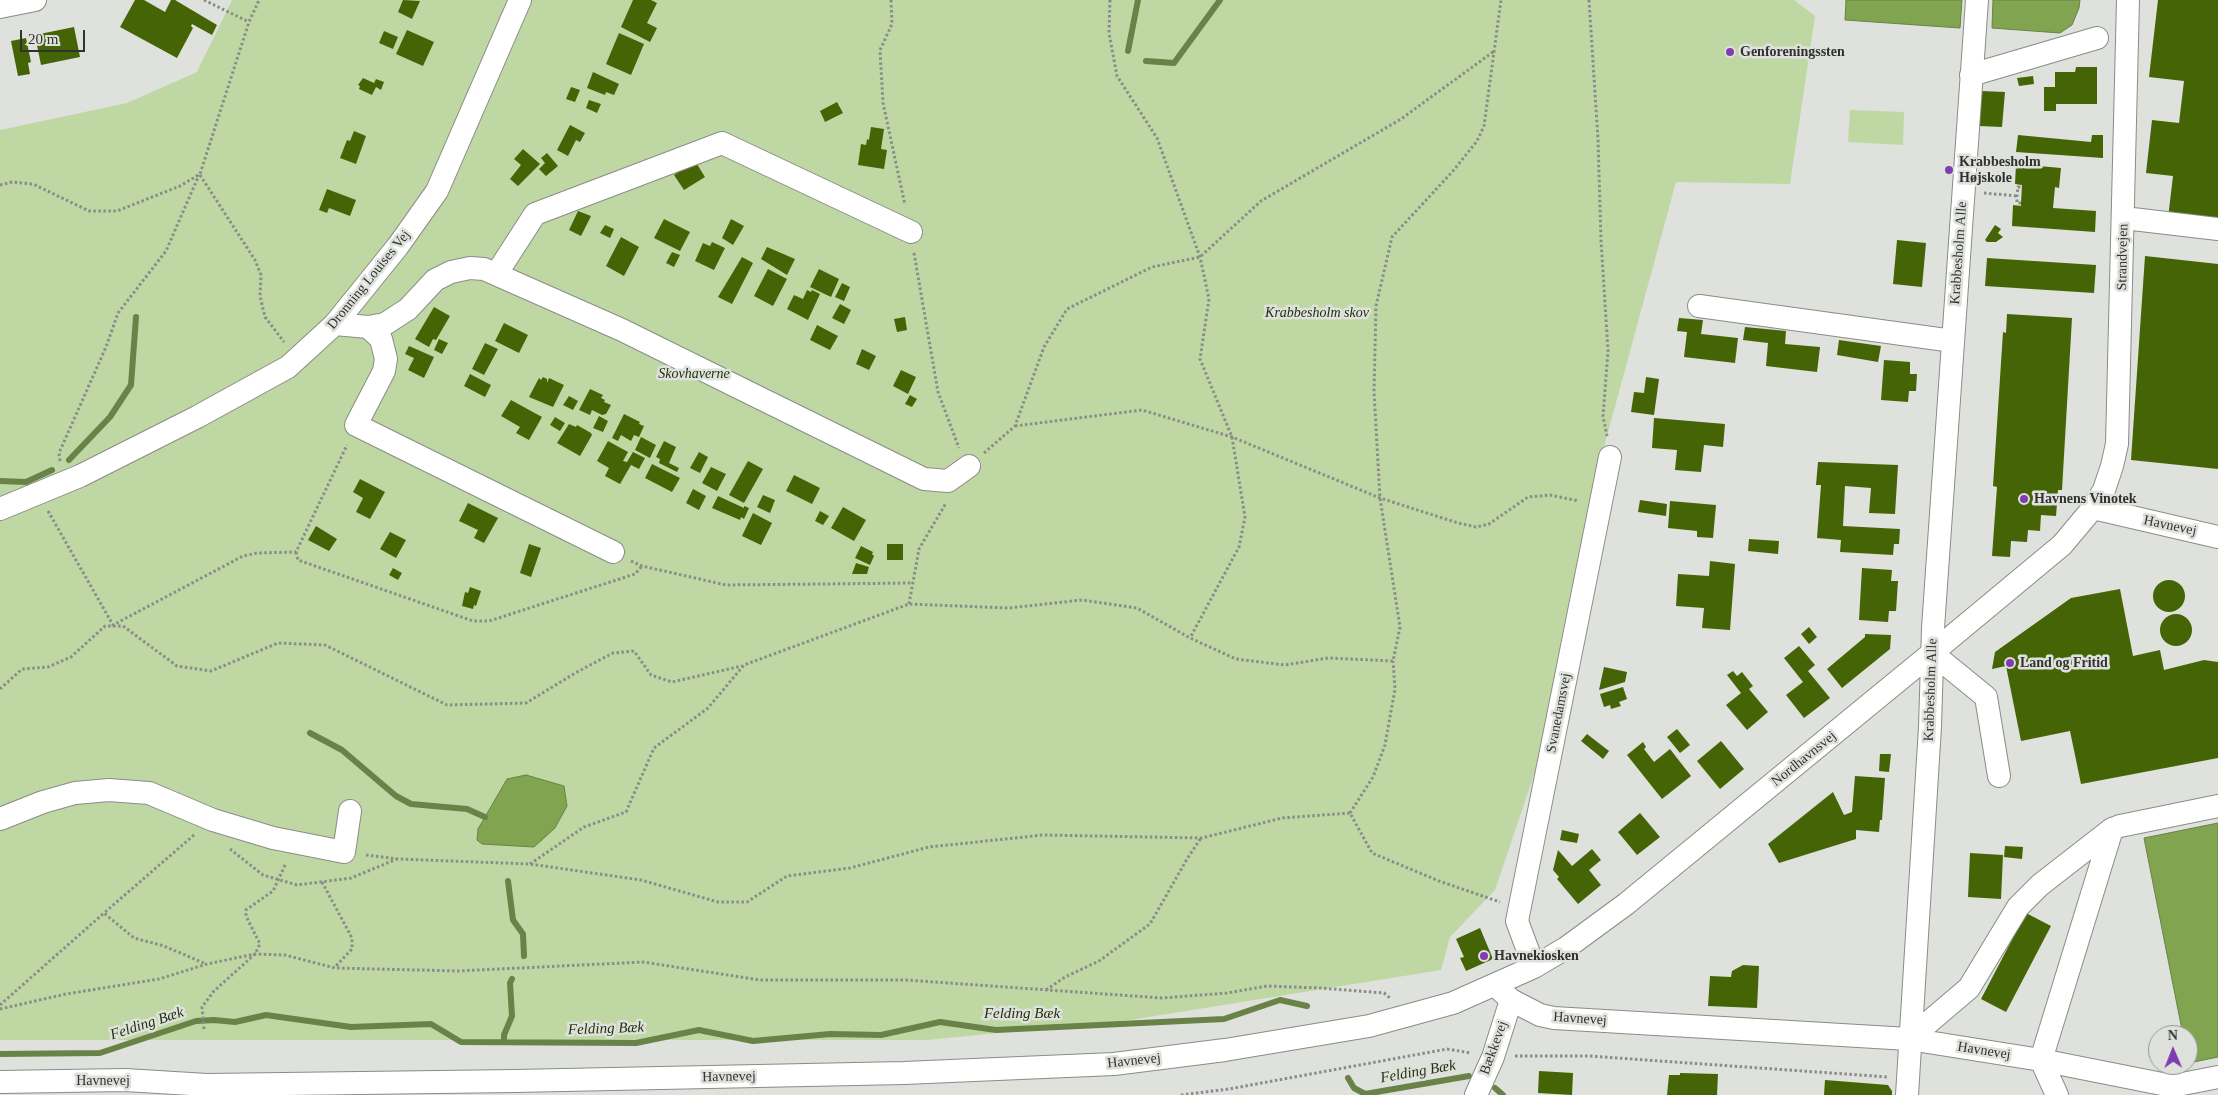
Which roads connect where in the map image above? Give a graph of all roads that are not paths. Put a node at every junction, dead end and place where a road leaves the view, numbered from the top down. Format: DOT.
graph roads {
  1 [pos="35,0"];
  2 [pos="520,0"];
  3 [pos="1977,0"];
  4 [pos="2128,0"];
  5 [pos="0,7"];
  6 [pos="2097,38"];
  7 [pos="1971,75"];
  8 [pos="2124,218"];
  9 [pos="2218,229"];
  10 [pos="911,232"];
  11 [pos="497,274"];
  12 [pos="1699,306"];
  13 [pos="335,324"];
  14 [pos="368,327"];
  15 [pos="1953,341"];
  16 [pos="1610,457"];
  17 [pos="969,466"];
  18 [pos="2093,508"];
  19 [pos="0,509"];
  20 [pos="2218,537"];
  21 [pos="613,552"];
  22 [pos="1932,653"];
  23 [pos="1999,776"];
  24 [pos="2218,806"];
  25 [pos="350,811"];
  26 [pos="0,819"];
  27 [pos="2112,829"];
  28 [pos="1534,967"];
  29 [pos="1504,993"];
  30 [pos="1909,1039"];
  31 [pos="2041,1060"];
  32 [pos="2218,1077"];
  33 [pos="0,1082"];
  34 [pos="1908,1086"];
  35 [pos="207,1090"];
  36 [pos="136,1095"];
  37 [pos="1476,1095"];
  38 [pos="2057,1095"];
  1 -- 5 [label="street"];
  2 -- 13 [label="street, Dronning Louises Vej"];
  3 -- 7 [label="street, Krabbesholm Alle"];
  4 -- 8 [label="street, Strandvejen"];
  6 -- 7 [label="street"];
  7 -- 15 [label="street, Krabbesholm Alle"];
  8 -- 9 [label="street"];
  8 -- 18 [label="street, Strandvejen"];
  10 -- 11 [label="street"];
  11 -- 14 [label="street"];
  11 -- 17 [label="street"];
  12 -- 15 [label="street"];
  13 -- 14 [label="street"];
  13 -- 19 [label="street, Dronning Louises Vej"];
  14 -- 21 [label="street"];
  15 -- 22 [label="street, Krabbesholm Alle"];
  16 -- 28 [label="street, Svanedamsvej"];
  18 -- 20 [label="street, Havnevej"];
  18 -- 22 [label="street, Nordhavnsvej"];
  22 -- 23 [label="street"];
  22 -- 28 [label="street, Nordhavnsvej"];
  22 -- 30 [label="street, Krabbesholm Alle"];
  24 -- 27 [label="street"];
  25 -- 26 [label="street"];
  27 -- 30 [label="street"];
  27 -- 31 [label="street"];
  28 -- 29 [label="street, Nordhavnsvej"];
  29 -- 30 [label="street, Havnevej"];
  29 -- 35 [label="street, Havnevej"];
  29 -- 37 [label="street, Bækkevej"];
  30 -- 31 [label="street, Havnevej"];
  30 -- 34 [label="street, Krabbesholm Alle"];
  31 -- 32 [label="street, Havnevej"];
  31 -- 38 [label="street"];
  33 -- 35 [label="street, Havnevej"];
  35 -- 36 [label="street, Havnevej"];
}
